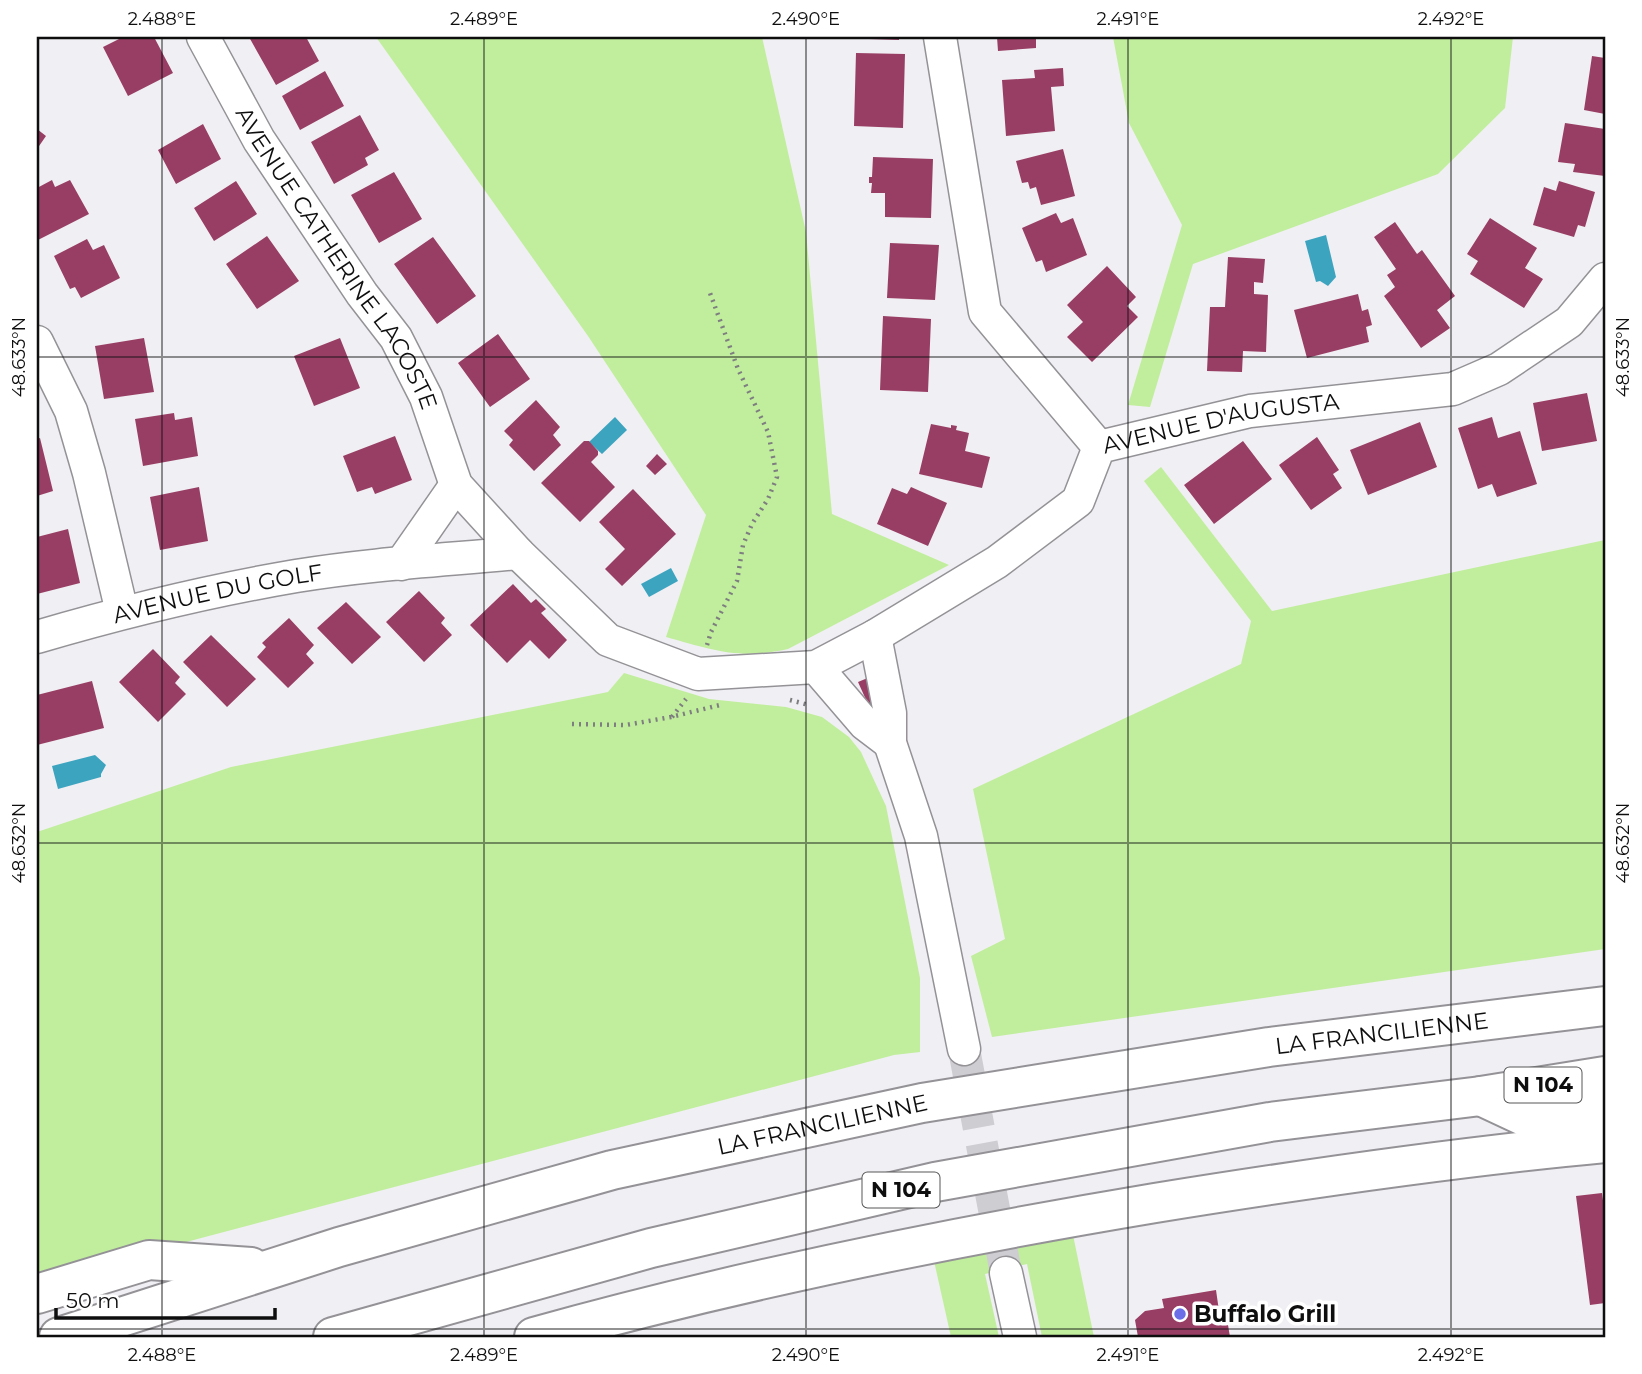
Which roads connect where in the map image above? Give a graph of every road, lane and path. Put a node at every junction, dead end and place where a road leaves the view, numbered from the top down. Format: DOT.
graph roads {
  1 [pos="204,37"];
  2 [pos="940,37"];
  3 [pos="1605,279"];
  4 [pos="710,293"];
  5 [pos="37,342"];
  6 [pos="1098,447"];
  7 [pos="456,485"];
  8 [pos="519,554"];
  9 [pos="401,564"];
  10 [pos="122,612"];
  11 [pos="875,636"];
  12 [pos="37,637"];
  13 [pos="816,667"];
  14 [pos="698,674"];
  15 [pos="780,697"];
  16 [pos="724,704"];
  17 [pos="814,706"];
  18 [pos="671,717"];
  19 [pos="572,724"];
  20 [pos="890,743"];
  21 [pos="1605,1006"];
  22 [pos="964,1049"];
  23 [pos="1605,1076"];
  24 [pos="1480,1096"];
  25 [pos="1605,1111"];
  26 [pos="1605,1143"];
  27 [pos="271,1269"];
  28 [pos="1006,1273"];
  29 [pos="37,1294"];
  30 [pos="59,1337"];
  31 [pos="333,1337"];
  32 [pos="534,1337"];
  33 [pos="1020,1337"];
  1 -- 7 [label="street, AVENUE CATHERINE LACOSTE"];
  2 -- 6 [label="street"];
  3 -- 6 [label="street, AVENUE D'AUGUSTA"];
  4 -- 14 [label="path"];
  5 -- 10 [label="street"];
  6 -- 11 [label="street, AVENUE D'AUGUSTA"];
  7 -- 8 [label="street"];
  7 -- 9 [label="street"];
  8 -- 9 [label="street, AVENUE DU GOLF"];
  8 -- 14 [label="street"];
  9 -- 10 [label="street, AVENUE DU GOLF"];
  10 -- 12 [label="street, AVENUE DU GOLF"];
  11 -- 13 [label="street, AVENUE D'AUGUSTA"];
  11 -- 20 [label="street"];
  13 -- 14 [label="street"];
  13 -- 20 [label="street"];
  14 -- 18 [label="path"];
  15 -- 17 [label="path"];
  16 -- 18 [label="path"];
  18 -- 19 [label="path"];
  20 -- 22 [label="street"];
  21 -- 27 [label="highway, LA FRANCILIENNE"];
  23 -- 24 [label="highway, N 104"];
  24 -- 25 [label="highway"];
  24 -- 31 [label="highway, N 104"];
  26 -- 32 [label="highway"];
  27 -- 29 [label="highway"];
  27 -- 30 [label="highway, LA FRANCILIENNE"];
  28 -- 33 [label="street"];
}
